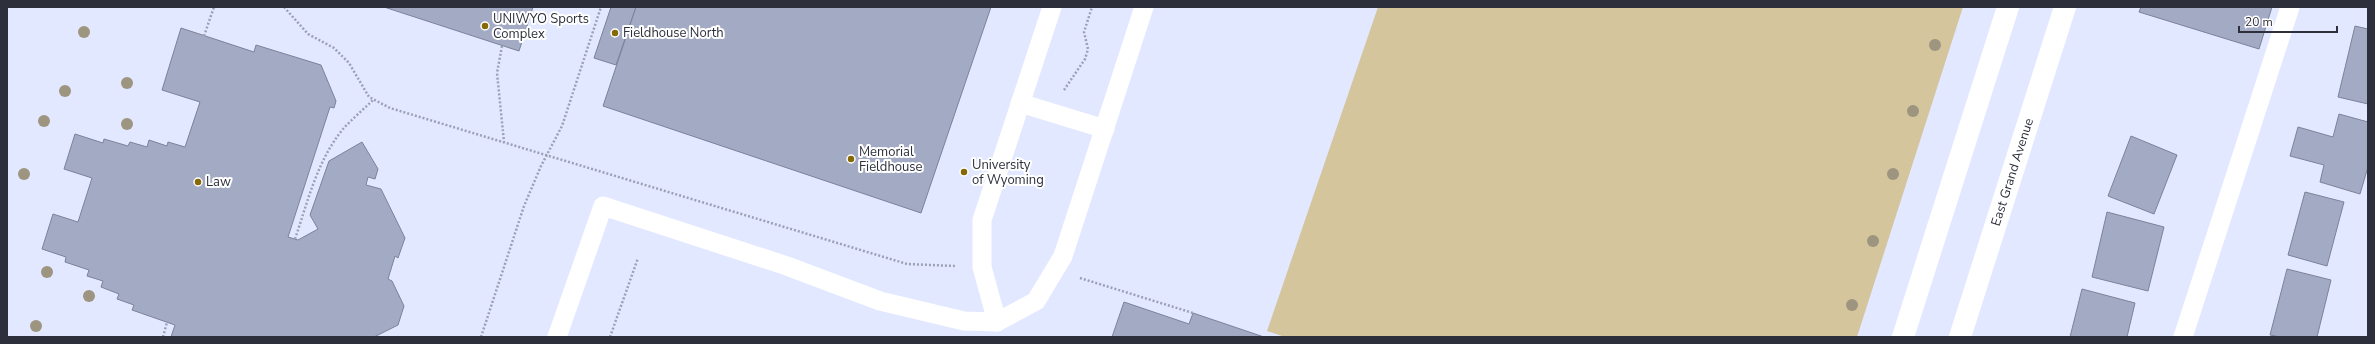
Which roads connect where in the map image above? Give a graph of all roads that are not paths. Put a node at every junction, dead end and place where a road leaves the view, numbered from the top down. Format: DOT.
graph roads {
  1 [pos="1052,7"];
  2 [pos="2008,7"];
  3 [pos="2065,7"];
  4 [pos="2290,7"];
  5 [pos="1140,8"];
  6 [pos="1020,103"];
  7 [pos="1105,129"];
  8 [pos="997,322"];
  9 [pos="557,337"];
  10 [pos="1903,337"];
  11 [pos="1960,337"];
  12 [pos="2184,337"];
  1 -- 6 [label="lane"];
  2 -- 10 [label="main road"];
  3 -- 11 [label="main road, East Grand Avenue"];
  4 -- 12 [label="lane"];
  5 -- 7 [label="lane"];
  6 -- 7 [label="lane"];
  6 -- 8 [label="lane"];
  7 -- 8 [label="lane"];
  8 -- 9 [label="lane"];
}
